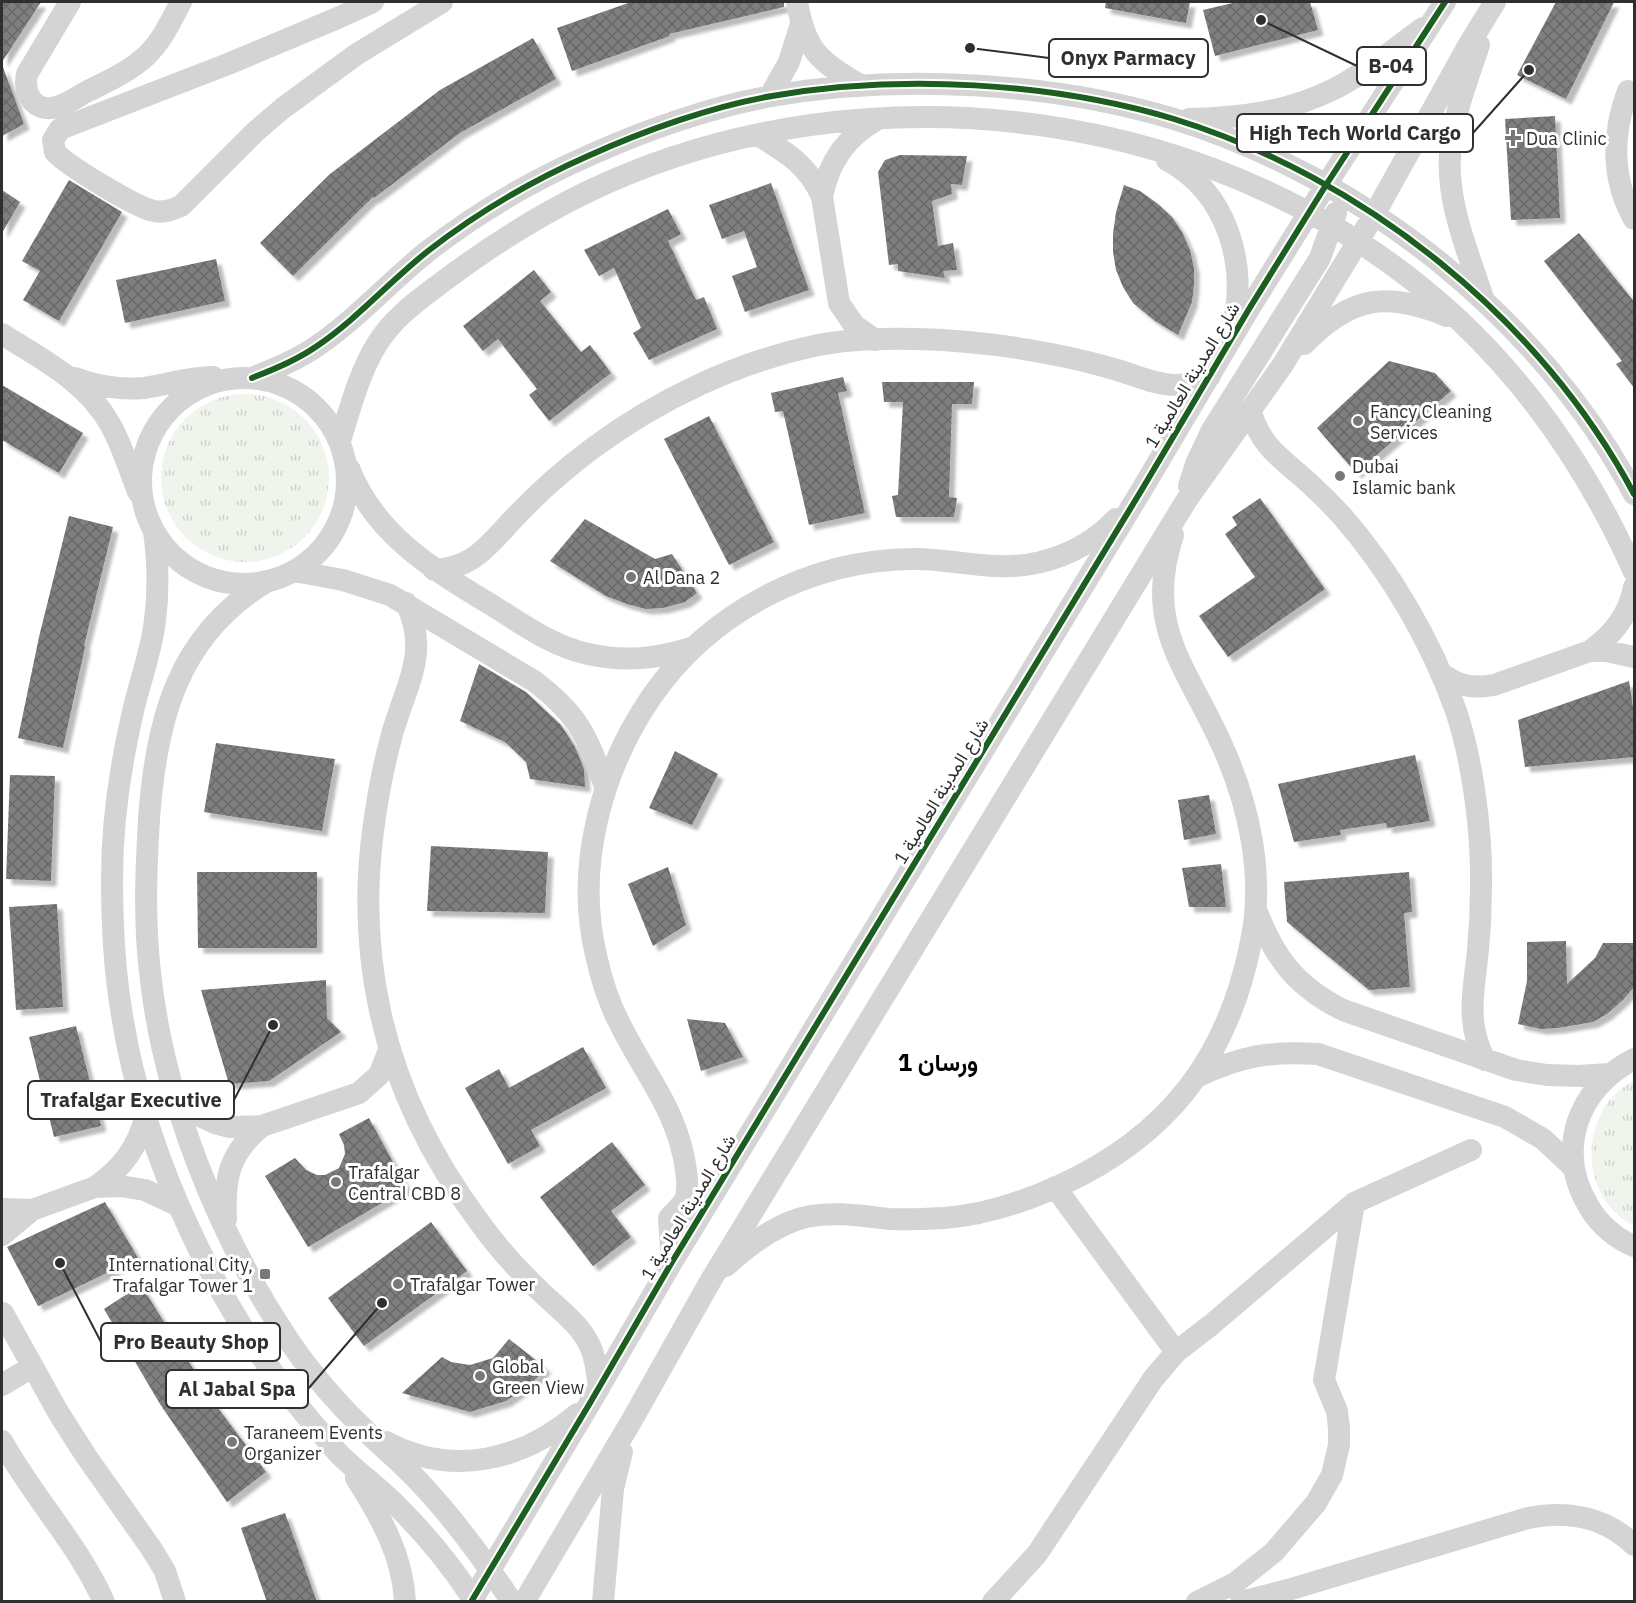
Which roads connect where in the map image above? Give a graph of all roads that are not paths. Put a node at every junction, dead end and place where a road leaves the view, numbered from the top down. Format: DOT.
graph roads {
  1 [pos="70,2"];
  2 [pos="181,2"];
  3 [pos="373,2"];
  4 [pos="442,2"];
  5 [pos="798,2"];
  6 [pos="1492,6"];
  7 [pos="1439,11"];
  8 [pos="801,24"];
  9 [pos="146,57"];
  10 [pos="860,85"];
  11 [pos="171,86"];
  12 [pos="1628,91"];
  13 [pos="770,96"];
  14 [pos="878,119"];
  15 [pos="1177,120"];
  16 [pos="758,135"];
  17 [pos="1136,144"];
  18 [pos="1326,185"];
  19 [pos="822,197"];
  20 [pos="1310,212"];
  21 [pos="1374,215"];
  22 [pos="1635,219"];
  23 [pos="1333,226"];
  24 [pos="1358,242"];
  25 [pos="1483,298"];
  26 [pos="839,303"];
  27 [pos="1460,321"];
  28 [pos="2,334"];
  29 [pos="875,340"];
  30 [pos="820,345"];
  31 [pos="1226,351"];
  32 [pos="1282,366"];
  33 [pos="62,372"];
  34 [pos="1210,376"];
  35 [pos="241,379"];
  36 [pos="1251,412"];
  37 [pos="343,451"];
  38 [pos="1141,491"];
  39 [pos="1635,494"];
  40 [pos="1186,501"];
  41 [pos="150,523"];
  42 [pos="434,570"];
  43 [pos="294,571"];
  44 [pos="1635,572"];
  45 [pos="266,582"];
  46 [pos="1635,587"];
  47 [pos="406,603"];
  48 [pos="691,648"];
  49 [pos="1590,651"];
  50 [pos="1635,657"];
  51 [pos="1440,672"];
  52 [pos="1494,685"];
  53 [pos="1461,730"];
  54 [pos="606,789"];
  55 [pos="1256,910"];
  56 [pos="389,1050"];
  57 [pos="1635,1059"];
  58 [pos="1485,1060"];
  59 [pos="1610,1074"];
  60 [pos="1196,1077"];
  61 [pos="359,1093"];
  62 [pos="176,1097"];
  63 [pos="410,1106"];
  64 [pos="146,1115"];
  65 [pos="262,1126"];
  66 [pos="1471,1150"];
  67 [pos="1574,1168"];
  68 [pos="95,1187"];
  69 [pos="1055,1187"];
  70 [pos="1354,1203"];
  71 [pos="179,1206"];
  72 [pos="2,1209"];
  73 [pos="32,1210"];
  74 [pos="226,1230"];
  75 [pos="2,1235"];
  76 [pos="1635,1246"];
  77 [pos="672,1262"];
  78 [pos="711,1280"];
  79 [pos="3,1313"];
  80 [pos="1176,1352"];
  81 [pos="32,1367"];
  82 [pos="2,1385"];
  83 [pos="594,1396"];
  84 [pos="632,1420"];
  85 [pos="367,1432"];
  86 [pos="2,1441"];
  87 [pos="342,1456"];
  88 [pos="1635,1545"];
  89 [pos="491,1570"];
  90 [pos="473,1600"];
  91 [pos="104,1602"];
  92 [pos="175,1602"];
  93 [pos="405,1602"];
  94 [pos="512,1602"];
  95 [pos="524,1602"];
  96 [pos="603,1602"];
  97 [pos="993,1602"];
  98 [pos="1197,1602"];
  99 [pos="1241,1602"];
  1 -- 9 [label="street"];
  2 -- 9 [label="street"];
  3 -- 11 [label="street"];
  4 -- 11 [label="street"];
  5 -- 8 [label="street"];
  6 -- 21 [label="street"];
  6 -- 25 [label="street"];
  7 -- 15 [label="street"];
  7 -- 18 [label="street, شارع المدينة العالمية 1"];
  8 -- 10 [label="street"];
  8 -- 13 [label="street"];
  9 -- 11 [label="street"];
  10 -- 13 [label="street"];
  10 -- 15 [label="street"];
  12 -- 22 [label="street"];
  13 -- 35 [label="street"];
  14 -- 16 [label="street"];
  14 -- 17 [label="street"];
  14 -- 19 [label="street"];
  15 -- 18 [label="street"];
  16 -- 19 [label="street"];
  16 -- 37 [label="street"];
  17 -- 20 [label="street"];
  17 -- 31 [label="street"];
  18 -- 20 [label="street, شارع المدينة العالمية 1"];
  18 -- 21 [label="street"];
  18 -- 23 [label="street"];
  19 -- 26 [label="street"];
  20 -- 23 [label="street"];
  20 -- 31 [label="street, شارع المدينة العالمية 1"];
  21 -- 24 [label="street"];
  21 -- 25 [label="street"];
  23 -- 24 [label="street"];
  23 -- 40 [label="street"];
  24 -- 27 [label="street"];
  24 -- 32 [label="street"];
  25 -- 39 [label="street"];
  26 -- 29 [label="street"];
  26 -- 30 [label="street"];
  27 -- 32 [label="street"];
  27 -- 44 [label="street"];
  28 -- 33 [label="street"];
  29 -- 30 [label="street"];
  29 -- 34 [label="street"];
  30 -- 42 [label="street"];
  31 -- 34 [label="street, شارع المدينة العالمية 1"];
  32 -- 36 [label="street"];
  33 -- 35 [label="street"];
  33 -- 41 [label="street"];
  34 -- 38 [label="street, شارع المدينة العالمية 1"];
  35 -- 37 [label="street"];
  35 -- 41 [label="street"];
  36 -- 40 [label="street"];
  36 -- 51 [label="street"];
  37 -- 42 [label="street"];
  37 -- 43 [label="street"];
  38 -- 48 [label="street"];
  38 -- 77 [label="street, شارع المدينة العالمية 1"];
  40 -- 55 [label="street"];
  40 -- 78 [label="street"];
  41 -- 45 [label="street"];
  41 -- 64 [label="street"];
  42 -- 48 [label="street"];
  43 -- 45 [label="street"];
  43 -- 47 [label="street"];
  45 -- 62 [label="street"];
  46 -- 49 [label="street"];
  47 -- 54 [label="street"];
  47 -- 56 [label="street"];
  48 -- 54 [label="street"];
  49 -- 50 [label="street"];
  49 -- 52 [label="street"];
  51 -- 52 [label="street"];
  51 -- 53 [label="street"];
  52 -- 53 [label="street"];
  53 -- 58 [label="street"];
  54 -- 77 [label="street"];
  55 -- 58 [label="street"];
  55 -- 60 [label="street"];
  56 -- 61 [label="street"];
  56 -- 63 [label="street"];
  57 -- 59 [label="street"];
  58 -- 59 [label="street"];
  59 -- 67 [label="street"];
  60 -- 67 [label="street"];
  60 -- 69 [label="street"];
  61 -- 63 [label="street"];
  61 -- 65 [label="street"];
  62 -- 65 [label="street"];
  62 -- 74 [label="street"];
  63 -- 83 [label="street"];
  64 -- 68 [label="street"];
  64 -- 71 [label="street"];
  65 -- 74 [label="street"];
  66 -- 70 [label="street"];
  67 -- 76 [label="street"];
  68 -- 71 [label="street"];
  68 -- 73 [label="street"];
  69 -- 78 [label="street"];
  69 -- 80 [label="street"];
  70 -- 80 [label="street"];
  70 -- 98 [label="street"];
  71 -- 87 [label="street"];
  72 -- 73 [label="street"];
  73 -- 75 [label="street"];
  74 -- 85 [label="street"];
  77 -- 83 [label="street, شارع المدينة العالمية 1"];
  78 -- 84 [label="street"];
  79 -- 81 [label="street"];
  80 -- 97 [label="street"];
  81 -- 82 [label="street"];
  81 -- 92 [label="street"];
  83 -- 85 [label="street"];
  83 -- 89 [label="street, شارع المدينة العالمية 1"];
  84 -- 95 [label="street"];
  84 -- 96 [label="street"];
  85 -- 89 [label="street"];
  86 -- 91 [label="street"];
  87 -- 90 [label="street"];
  87 -- 93 [label="street"];
  88 -- 99 [label="street"];
  89 -- 90 [label="street, شارع المدينة العالمية 1"];
  89 -- 94 [label="street"];
}
